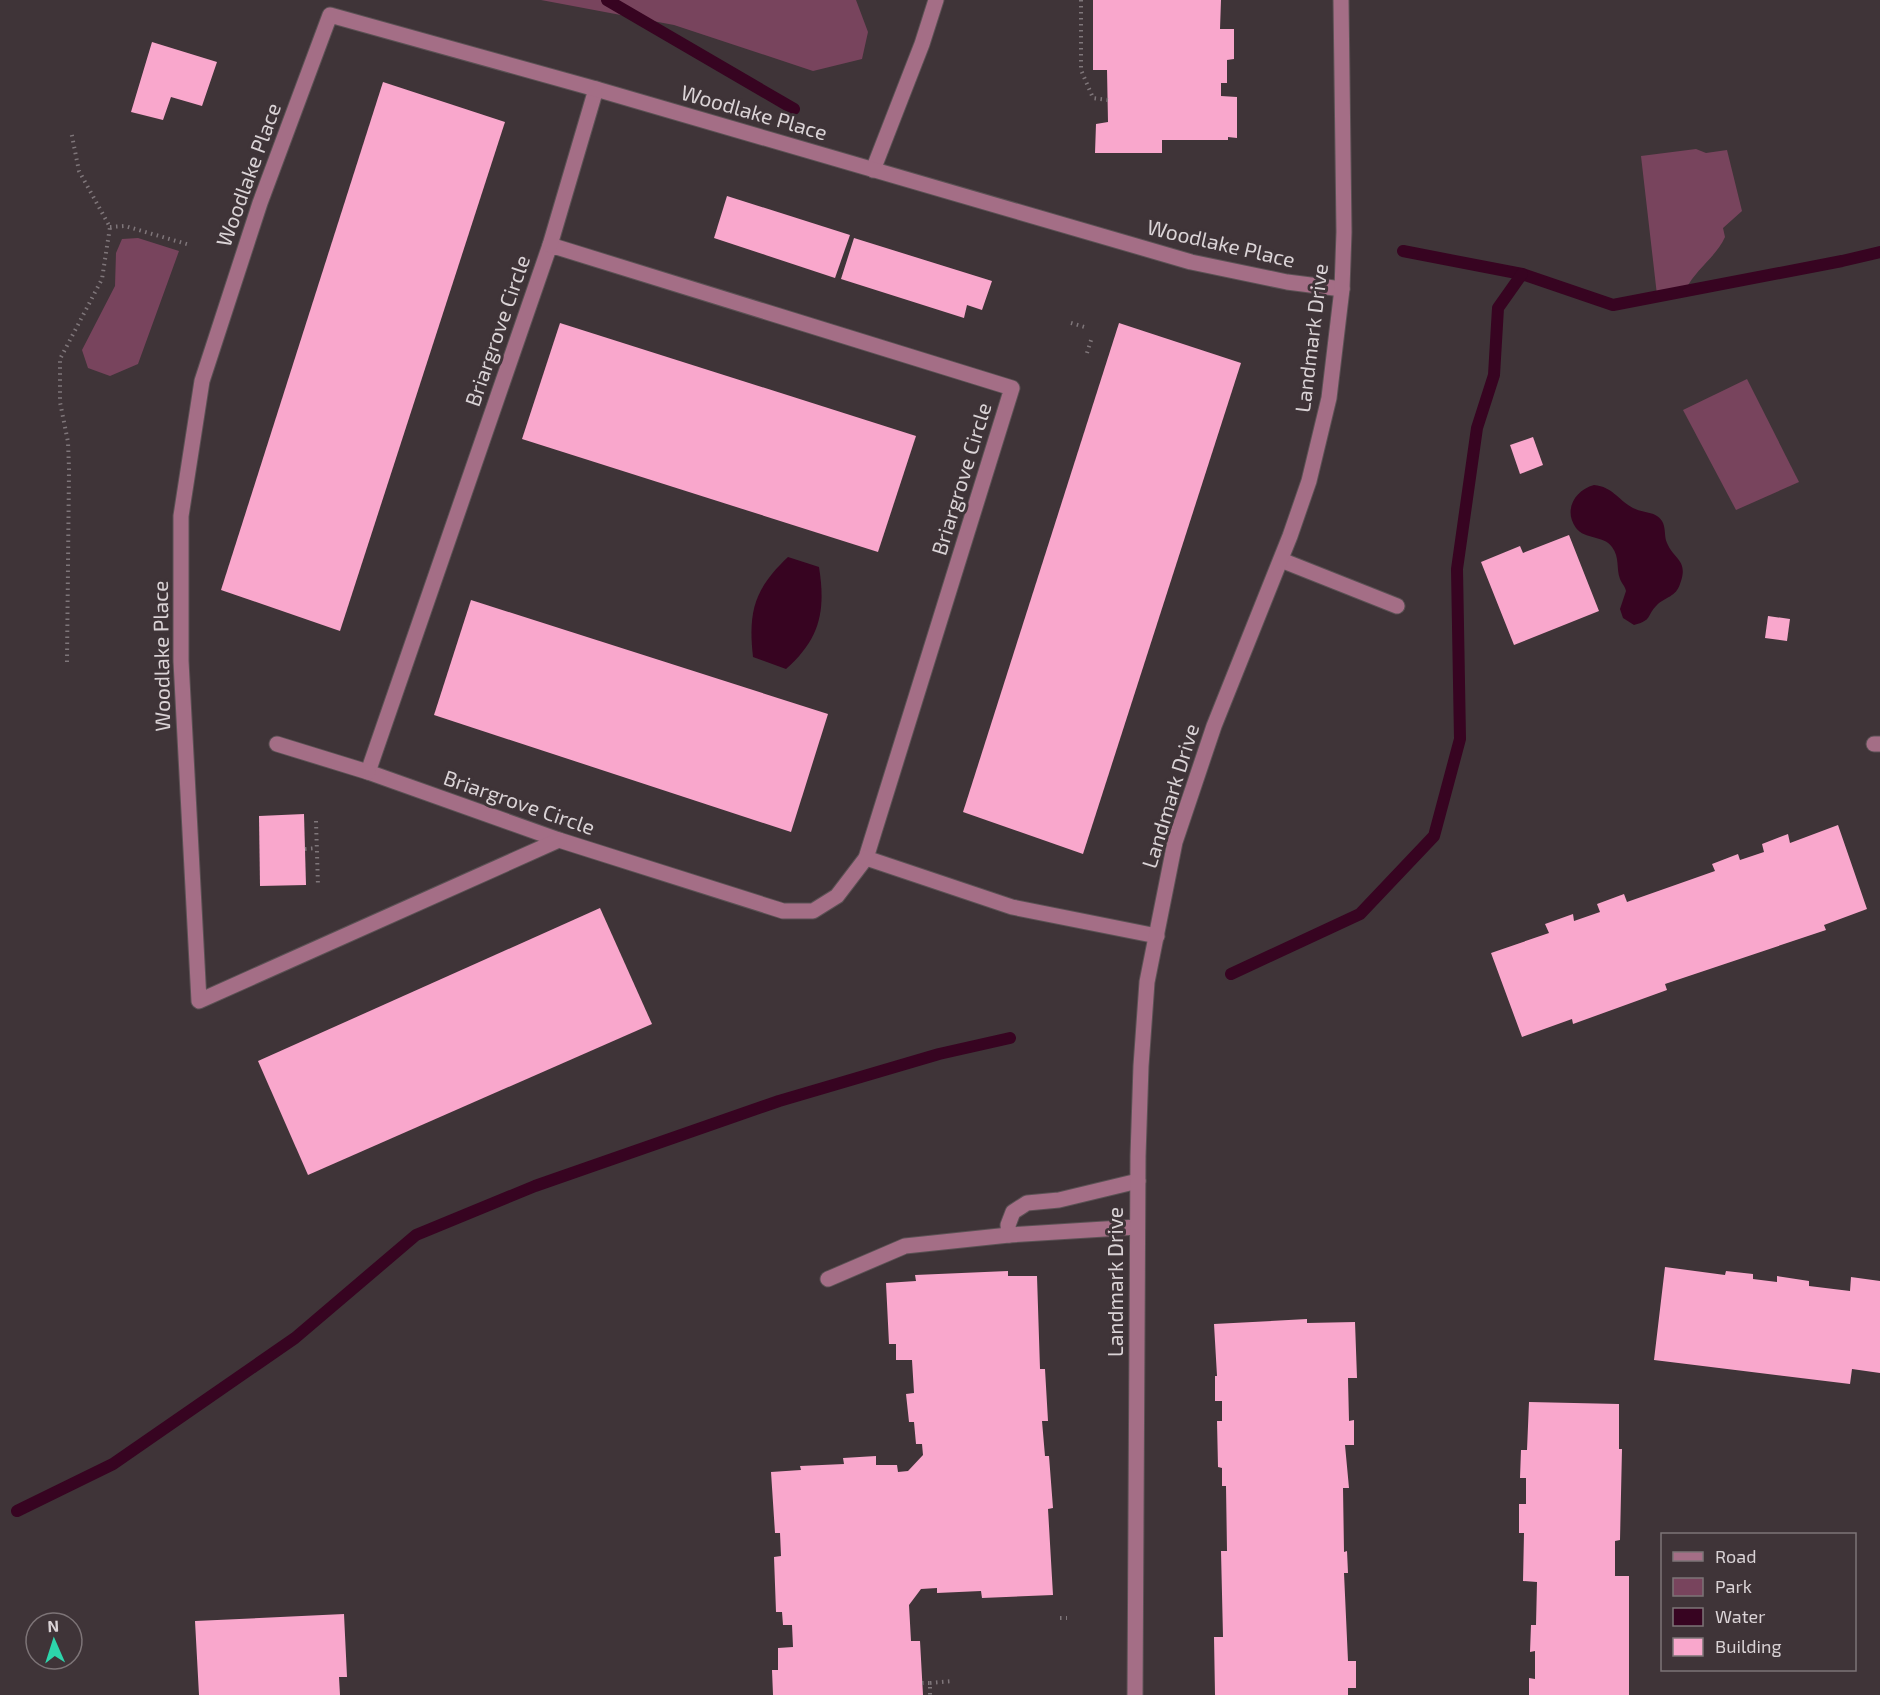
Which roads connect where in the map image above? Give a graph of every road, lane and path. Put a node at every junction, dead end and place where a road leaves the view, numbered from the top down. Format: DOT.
graph roads {
  1 [pos="936,0"];
  2 [pos="1081,0"];
  3 [pos="1341,0"];
  4 [pos="596,89"];
  5 [pos="1108,100"];
  6 [pos="71,130"];
  7 [pos="873,170"];
  8 [pos="110,227"];
  9 [pos="190,245"];
  10 [pos="550,245"];
  11 [pos="1342,289"];
  12 [pos="1071,323"];
  13 [pos="1088,328"];
  14 [pos="1092,337"];
  15 [pos="1088,353"];
  16 [pos="1281,560"];
  17 [pos="1397,606"];
  18 [pos="67,662"];
  19 [pos="277,744"];
  20 [pos="368,772"];
  21 [pos="316,821"];
  22 [pos="559,840"];
  23 [pos="316,848"];
  24 [pos="305,849"];
  25 [pos="867,858"];
  26 [pos="318,886"];
  27 [pos="1157,936"];
  28 [pos="1138,1180"];
  29 [pos="1137,1227"];
  30 [pos="1009,1235"];
  31 [pos="828,1279"];
  32 [pos="1060,1618"];
  33 [pos="1067,1618"];
  34 [pos="952,1681"];
  35 [pos="922,1683"];
  36 [pos="930,1683"];
  37 [pos="930,1695"];
  38 [pos="1136,1695"];
  1 -- 7 [label="street"];
  2 -- 5 [label="path"];
  3 -- 11 [label="street, Landmark Drive"];
  4 -- 7 [label="street, Woodlake Place"];
  4 -- 10 [label="street"];
  4 -- 22 [label="street, Woodlake Place"];
  6 -- 8 [label="path"];
  7 -- 11 [label="street, Woodlake Place"];
  8 -- 9 [label="path"];
  8 -- 18 [label="path"];
  10 -- 20 [label="street, Briargrove Circle"];
  10 -- 25 [label="street, Briargrove Circle"];
  11 -- 16 [label="street, Landmark Drive"];
  12 -- 13 [label="path"];
  14 -- 15 [label="path"];
  16 -- 17 [label="street"];
  16 -- 27 [label="street, Landmark Drive"];
  19 -- 20 [label="street"];
  20 -- 22 [label="street, Briargrove Circle"];
  21 -- 23 [label="path"];
  22 -- 25 [label="street, Briargrove Circle"];
  23 -- 24 [label="path"];
  23 -- 26 [label="path"];
  25 -- 27 [label="street"];
  27 -- 28 [label="street, Landmark Drive"];
  28 -- 29 [label="street, Landmark Drive"];
  28 -- 30 [label="street"];
  29 -- 30 [label="street"];
  29 -- 38 [label="street, Landmark Drive"];
  30 -- 31 [label="street"];
  32 -- 33 [label="path"];
  34 -- 36 [label="path"];
  35 -- 36 [label="path"];
  36 -- 37 [label="path"];
}
